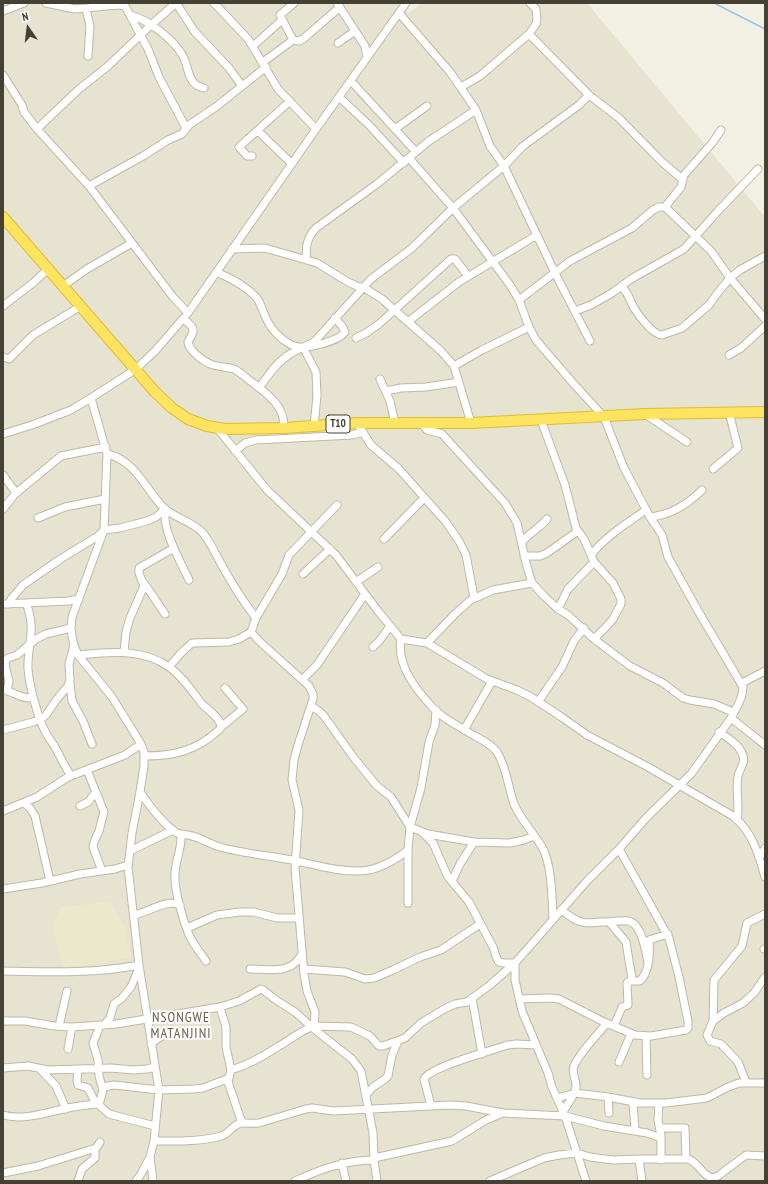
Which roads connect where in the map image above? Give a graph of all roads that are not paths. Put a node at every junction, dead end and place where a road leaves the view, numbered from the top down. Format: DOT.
graph roads {
  1 [pos="24,3"];
  2 [pos="46,3"];
  3 [pos="214,3"];
  4 [pos="294,3"];
  5 [pos="406,3"];
  6 [pos="530,3"];
  7 [pos="125,4"];
  8 [pos="339,5"];
  9 [pos="86,9"];
  10 [pos="3,11"];
  11 [pos="399,13"];
  12 [pos="130,15"];
  13 [pos="282,20"];
  14 [pos="151,25"];
  15 [pos="355,31"];
  16 [pos="529,34"];
  17 [pos="140,36"];
  18 [pos="293,40"];
  19 [pos="338,43"];
  20 [pos="253,46"];
  21 [pos="88,56"];
  22 [pos="367,57"];
  23 [pos="264,65"];
  24 [pos="3,75"];
  25 [pos="351,81"];
  26 [pos="242,86"];
  27 [pos="461,87"];
  28 [pos="204,88"];
  29 [pos="589,95"];
  30 [pos="339,97"];
  31 [pos="290,101"];
  32 [pos="427,106"];
  33 [pos="476,110"];
  34 [pos="186,128"];
  35 [pos="37,129"];
  36 [pos="316,129"];
  37 [pos="395,129"];
  38 [pos="721,130"];
  39 [pos="258,131"];
  40 [pos="416,152"];
  41 [pos="252,156"];
  42 [pos="407,160"];
  43 [pos="292,164"];
  44 [pos="504,166"];
  45 [pos="758,169"];
  46 [pos="682,179"];
  47 [pos="89,186"];
  48 [pos="665,207"];
  49 [pos="453,208"];
  50 [pos="3,217"];
  51 [pos="537,234"];
  52 [pos="696,237"];
  53 [pos="132,243"];
  54 [pos="232,249"];
  55 [pos="765,256"];
  56 [pos="307,260"];
  57 [pos="492,262"];
  58 [pos="48,269"];
  59 [pos="216,272"];
  60 [pos="555,273"];
  61 [pos="468,276"];
  62 [pos="730,278"];
  63 [pos="63,286"];
  64 [pos="622,286"];
  65 [pos="363,287"];
  66 [pos="519,300"];
  67 [pos="4,304"];
  68 [pos="81,306"];
  69 [pos="395,310"];
  70 [pos="575,311"];
  71 [pos="186,316"];
  72 [pos="335,318"];
  73 [pos="765,319"];
  74 [pos="409,321"];
  75 [pos="765,326"];
  76 [pos="529,327"];
  77 [pos="356,338"];
  78 [pos="590,341"];
  79 [pos="303,347"];
  80 [pos="729,355"];
  81 [pos="3,357"];
  82 [pos="454,366"];
  83 [pos="136,369"];
  84 [pos="380,379"];
  85 [pos="459,382"];
  86 [pos="260,388"];
  87 [pos="386,391"];
  88 [pos="91,398"];
  89 [pos="729,412"];
  90 [pos="765,412"];
  91 [pos="645,414"];
  92 [pos="604,417"];
  93 [pos="541,420"];
  94 [pos="357,422"];
  95 [pos="395,423"];
  96 [pos="421,423"];
  97 [pos="470,423"];
  98 [pos="314,426"];
  99 [pos="217,428"];
  100 [pos="284,428"];
  101 [pos="363,432"];
  102 [pos="3,434"];
  103 [pos="687,442"];
  104 [pos="106,450"];
  105 [pos="235,450"];
  106 [pos="713,469"];
  107 [pos="3,475"];
  108 [pos="702,490"];
  109 [pos="18,492"];
  110 [pos="424,498"];
  111 [pos="104,499"];
  112 [pos="337,506"];
  113 [pos="3,509"];
  114 [pos="166,510"];
  115 [pos="646,510"];
  116 [pos="650,517"];
  117 [pos="38,518"];
  118 [pos="547,519"];
  119 [pos="104,530"];
  120 [pos="312,531"];
  121 [pos="578,531"];
  122 [pos="384,538"];
  123 [pos="522,542"];
  124 [pos="174,548"];
  125 [pos="330,549"];
  126 [pos="590,555"];
  127 [pos="524,556"];
  128 [pos="594,562"];
  129 [pos="378,567"];
  130 [pos="304,574"];
  131 [pos="189,580"];
  132 [pos="356,582"];
  133 [pos="144,583"];
  134 [pos="532,583"];
  135 [pos="365,594"];
  136 [pos="79,599"];
  137 [pos="473,599"];
  138 [pos="26,603"];
  139 [pos="6,604"];
  140 [pos="558,609"];
  141 [pos="166,614"];
  142 [pos="256,618"];
  143 [pos="390,626"];
  144 [pos="71,628"];
  145 [pos="584,628"];
  146 [pos="251,632"];
  147 [pos="594,638"];
  148 [pos="401,639"];
  149 [pos="31,642"];
  150 [pos="426,643"];
  151 [pos="74,645"];
  152 [pos="373,647"];
  153 [pos="124,652"];
  154 [pos="78,655"];
  155 [pos="4,663"];
  156 [pos="169,667"];
  157 [pos="765,671"];
  158 [pos="302,680"];
  159 [pos="492,681"];
  160 [pos="70,683"];
  161 [pos="742,683"];
  162 [pos="225,688"];
  163 [pos="5,692"];
  164 [pos="34,698"];
  165 [pos="538,702"];
  166 [pos="311,706"];
  167 [pos="436,710"];
  168 [pos="732,715"];
  169 [pos="41,719"];
  170 [pos="221,727"];
  171 [pos="3,730"];
  172 [pos="464,730"];
  173 [pos="719,732"];
  174 [pos="92,744"];
  175 [pos="141,744"];
  176 [pos="765,745"];
  177 [pos="144,756"];
  178 [pos="88,770"];
  179 [pos="71,776"];
  180 [pos="680,785"];
  181 [pos="96,792"];
  182 [pos="140,792"];
  183 [pos="24,803"];
  184 [pos="80,806"];
  185 [pos="3,811"];
  186 [pos="738,820"];
  187 [pos="410,827"];
  188 [pos="173,830"];
  189 [pos="421,832"];
  190 [pos="181,834"];
  191 [pos="534,836"];
  192 [pos="474,842"];
  193 [pos="619,849"];
  194 [pos="408,850"];
  195 [pos="765,850"];
  196 [pos="130,851"];
  197 [pos="759,858"];
  198 [pos="295,861"];
  199 [pos="128,865"];
  200 [pos="102,871"];
  201 [pos="765,877"];
  202 [pos="50,881"];
  203 [pos="452,882"];
  204 [pos="4,887"];
  205 [pos="408,903"];
  206 [pos="180,905"];
  207 [pos="561,910"];
  208 [pos="765,914"];
  209 [pos="134,915"];
  210 [pos="299,918"];
  211 [pos="553,919"];
  212 [pos="610,923"];
  213 [pos="480,924"];
  214 [pos="187,928"];
  215 [pos="668,934"];
  216 [pos="302,952"];
  217 [pos="206,961"];
  218 [pos="515,963"];
  219 [pos="648,963"];
  220 [pos="139,967"];
  221 [pos="250,969"];
  222 [pos="304,969"];
  223 [pos="3,971"];
  224 [pos="765,977"];
  225 [pos="631,981"];
  226 [pos="67,992"];
  227 [pos="472,998"];
  228 [pos="519,999"];
  229 [pos="220,1007"];
  230 [pos="148,1020"];
  231 [pos="3,1021"];
  232 [pos="713,1021"];
  233 [pos="102,1025"];
  234 [pos="610,1025"];
  235 [pos="58,1026"];
  236 [pos="72,1027"];
  237 [pos="313,1028"];
  238 [pos="196,1033"];
  239 [pos="631,1034"];
  240 [pos="646,1037"];
  241 [pos="398,1041"];
  242 [pos="152,1044"];
  243 [pos="536,1045"];
  244 [pos="68,1049"];
  245 [pos="482,1054"];
  246 [pos="619,1062"];
  247 [pos="155,1067"];
  248 [pos="3,1068"];
  249 [pos="98,1068"];
  250 [pos="40,1069"];
  251 [pos="78,1070"];
  252 [pos="231,1070"];
  253 [pos="646,1075"];
  254 [pos="228,1079"];
  255 [pos="746,1082"];
  256 [pos="765,1083"];
  257 [pos="103,1087"];
  258 [pos="159,1090"];
  259 [pos="575,1093"];
  260 [pos="366,1095"];
  261 [pos="608,1097"];
  262 [pos="557,1098"];
  263 [pos="633,1102"];
  264 [pos="658,1103"];
  265 [pos="98,1105"];
  266 [pos="431,1106"];
  267 [pos="368,1108"];
  268 [pos="66,1109"];
  269 [pos="503,1113"];
  270 [pos="609,1113"];
  271 [pos="564,1114"];
  272 [pos="3,1115"];
  273 [pos="242,1122"];
  274 [pos="155,1126"];
  275 [pos="660,1128"];
  276 [pos="635,1131"];
  277 [pos="661,1138"];
  278 [pos="154,1141"];
  279 [pos="100,1142"];
  280 [pos="96,1148"];
  281 [pos="577,1154"];
  282 [pos="765,1156"];
  283 [pos="150,1157"];
  284 [pos="639,1158"];
  285 [pos="374,1159"];
  286 [pos="686,1159"];
  287 [pos="661,1160"];
  288 [pos="342,1163"];
  289 [pos="3,1173"];
  290 [pos="708,1179"];
  291 [pos="78,1181"];
  292 [pos="136,1181"];
  293 [pos="153,1181"];
  294 [pos="295,1181"];
  295 [pos="346,1181"];
  296 [pos="377,1181"];
  297 [pos="490,1181"];
  298 [pos="586,1181"];
  299 [pos="642,1181"];
  1 -- 10 [label="street"];
  2 -- 9 [label="street"];
  3 -- 20 [label="street"];
  4 -- 13 [label="street"];
  5 -- 11 [label="street"];
  6 -- 16 [label="street"];
  7 -- 9 [label="street"];
  7 -- 12 [label="street"];
  8 -- 15 [label="street"];
  8 -- 18 [label="street"];
  9 -- 21 [label="street"];
  11 -- 22 [label="street"];
  11 -- 27 [label="street"];
  12 -- 14 [label="street"];
  12 -- 17 [label="street"];
  13 -- 18 [label="street"];
  13 -- 20 [label="street"];
  14 -- 17 [label="street"];
  14 -- 26 [label="street"];
  14 -- 28 [label="street"];
  15 -- 19 [label="street"];
  15 -- 22 [label="street"];
  16 -- 27 [label="street"];
  16 -- 29 [label="street"];
  17 -- 34 [label="street"];
  17 -- 35 [label="street"];
  18 -- 23 [label="street"];
  20 -- 23 [label="street"];
  22 -- 25 [label="street"];
  23 -- 26 [label="street"];
  23 -- 31 [label="street"];
  24 -- 35 [label="street"];
  25 -- 30 [label="street"];
  25 -- 37 [label="street"];
  26 -- 34 [label="street"];
  27 -- 33 [label="street"];
  29 -- 44 [label="street"];
  29 -- 46 [label="street"];
  30 -- 36 [label="street"];
  30 -- 42 [label="street"];
  31 -- 36 [label="street"];
  31 -- 39 [label="street"];
  32 -- 37 [label="street"];
  33 -- 40 [label="street"];
  33 -- 44 [label="street"];
  34 -- 47 [label="street"];
  35 -- 47 [label="street"];
  36 -- 43 [label="street"];
  37 -- 40 [label="street"];
  38 -- 46 [label="street"];
  39 -- 41 [label="street"];
  39 -- 43 [label="street"];
  40 -- 42 [label="street"];
  42 -- 49 [label="street"];
  42 -- 56 [label="street"];
  43 -- 54 [label="street"];
  44 -- 49 [label="street"];
  44 -- 51 [label="street"];
  45 -- 52 [label="street"];
  46 -- 48 [label="street"];
  47 -- 53 [label="street"];
  48 -- 52 [label="street"];
  48 -- 60 [label="street"];
  49 -- 57 [label="street"];
  49 -- 65 [label="street"];
  50 -- 58 [label="highway, T10"];
  51 -- 57 [label="street"];
  51 -- 60 [label="street"];
  52 -- 62 [label="street"];
  52 -- 64 [label="street"];
  53 -- 63 [label="street"];
  53 -- 71 [label="street"];
  54 -- 56 [label="street"];
  54 -- 59 [label="street"];
  55 -- 62 [label="street"];
  56 -- 65 [label="street"];
  57 -- 61 [label="street"];
  57 -- 66 [label="street"];
  58 -- 63 [label="highway, T10"];
  58 -- 67 [label="street"];
  59 -- 71 [label="street"];
  59 -- 79 [label="street"];
  60 -- 66 [label="street"];
  60 -- 70 [label="street"];
  61 -- 69 [label="street"];
  61 -- 74 [label="street"];
  62 -- 64 [label="street"];
  62 -- 73 [label="street"];
  63 -- 68 [label="highway, T10"];
  64 -- 70 [label="street"];
  65 -- 69 [label="street"];
  65 -- 72 [label="street"];
  66 -- 76 [label="street"];
  68 -- 81 [label="street"];
  68 -- 83 [label="highway, T10"];
  69 -- 74 [label="street"];
  69 -- 77 [label="street"];
  70 -- 78 [label="street"];
  71 -- 83 [label="street"];
  71 -- 86 [label="street"];
  72 -- 79 [label="street"];
  72 -- 79 [label="street"];
  74 -- 82 [label="street"];
  75 -- 80 [label="street"];
  76 -- 82 [label="street"];
  76 -- 92 [label="street"];
  79 -- 86 [label="street"];
  79 -- 98 [label="street"];
  82 -- 85 [label="street"];
  83 -- 88 [label="street"];
  83 -- 99 [label="highway, T10"];
  84 -- 87 [label="street"];
  85 -- 87 [label="street"];
  85 -- 97 [label="street"];
  86 -- 100 [label="street"];
  87 -- 95 [label="street"];
  88 -- 102 [label="street"];
  88 -- 104 [label="street"];
  89 -- 90 [label="highway, T10"];
  89 -- 91 [label="highway, T10"];
  89 -- 106 [label="street"];
  91 -- 92 [label="highway, T10"];
  91 -- 103 [label="street"];
  92 -- 93 [label="highway, T10"];
  92 -- 115 [label="street"];
  93 -- 97 [label="highway, T10"];
  93 -- 121 [label="street"];
  94 -- 95 [label="highway, T10"];
  94 -- 98 [label="highway, T10"];
  94 -- 101 [label="street"];
  95 -- 96 [label="highway, T10"];
  96 -- 97 [label="highway, T10"];
  96 -- 123 [label="street"];
  98 -- 100 [label="highway, T10"];
  99 -- 100 [label="highway, T10"];
  99 -- 105 [label="street"];
  101 -- 105 [label="street"];
  101 -- 110 [label="street"];
  104 -- 109 [label="street"];
  104 -- 111 [label="street"];
  104 -- 114 [label="street"];
  105 -- 120 [label="street"];
  107 -- 109 [label="street"];
  108 -- 116 [label="street"];
  109 -- 113 [label="street"];
  110 -- 122 [label="street"];
  110 -- 137 [label="street"];
  111 -- 117 [label="street"];
  111 -- 119 [label="street"];
  112 -- 120 [label="street"];
  114 -- 119 [label="street"];
  114 -- 124 [label="street"];
  114 -- 142 [label="street"];
  115 -- 116 [label="street"];
  115 -- 126 [label="street"];
  116 -- 161 [label="street"];
  118 -- 123 [label="street"];
  119 -- 136 [label="street"];
  119 -- 139 [label="street"];
  120 -- 125 [label="street"];
  120 -- 142 [label="street"];
  121 -- 126 [label="street"];
  121 -- 127 [label="street"];
  123 -- 127 [label="street"];
  124 -- 131 [label="street"];
  124 -- 133 [label="street"];
  125 -- 130 [label="street"];
  125 -- 132 [label="street"];
  126 -- 128 [label="street"];
  127 -- 134 [label="street"];
  128 -- 140 [label="street"];
  128 -- 147 [label="street"];
  129 -- 132 [label="street"];
  132 -- 135 [label="street"];
  133 -- 141 [label="street"];
  133 -- 153 [label="street"];
  134 -- 137 [label="street"];
  134 -- 140 [label="street"];
  135 -- 143 [label="street"];
  135 -- 158 [label="street"];
  136 -- 138 [label="street"];
  136 -- 144 [label="street"];
  137 -- 150 [label="street"];
  138 -- 139 [label="street"];
  138 -- 149 [label="street"];
  140 -- 145 [label="street"];
  142 -- 146 [label="street"];
  143 -- 148 [label="street"];
  143 -- 152 [label="street"];
  144 -- 149 [label="street"];
  144 -- 151 [label="street"];
  145 -- 147 [label="street"];
  145 -- 165 [label="street"];
  146 -- 156 [label="street"];
  146 -- 158 [label="street"];
  147 -- 168 [label="street"];
  148 -- 150 [label="street"];
  148 -- 167 [label="street"];
  149 -- 155 [label="street"];
  149 -- 164 [label="street"];
  150 -- 159 [label="street"];
  151 -- 154 [label="street"];
  151 -- 160 [label="street"];
  153 -- 154 [label="street"];
  153 -- 156 [label="street"];
  154 -- 175 [label="street"];
  155 -- 163 [label="street"];
  156 -- 170 [label="street"];
  157 -- 161 [label="street"];
  158 -- 166 [label="street"];
  159 -- 165 [label="street"];
  159 -- 172 [label="street"];
  160 -- 169 [label="street"];
  160 -- 174 [label="street"];
  161 -- 168 [label="street"];
  162 -- 170 [label="street"];
  163 -- 164 [label="street"];
  164 -- 169 [label="street"];
  165 -- 180 [label="street"];
  166 -- 187 [label="street"];
  166 -- 198 [label="street"];
  167 -- 172 [label="street"];
  167 -- 187 [label="street"];
  168 -- 173 [label="street"];
  168 -- 176 [label="street"];
  169 -- 171 [label="street"];
  169 -- 179 [label="street"];
  170 -- 177 [label="street"];
  172 -- 191 [label="street"];
  173 -- 180 [label="street"];
  173 -- 186 [label="street"];
  175 -- 177 [label="street"];
  175 -- 178 [label="street"];
  177 -- 182 [label="street"];
  178 -- 179 [label="street"];
  178 -- 181 [label="street"];
  179 -- 183 [label="street"];
  180 -- 186 [label="street"];
  180 -- 193 [label="street"];
  181 -- 184 [label="street"];
  181 -- 200 [label="street"];
  182 -- 188 [label="street"];
  182 -- 196 [label="street"];
  183 -- 185 [label="street"];
  183 -- 202 [label="street"];
  186 -- 197 [label="street"];
  187 -- 189 [label="street"];
  187 -- 194 [label="street"];
  188 -- 190 [label="street"];
  188 -- 196 [label="street"];
  189 -- 192 [label="street"];
  189 -- 203 [label="street"];
  190 -- 198 [label="street"];
  190 -- 206 [label="street"];
  191 -- 192 [label="street"];
  191 -- 211 [label="street"];
  192 -- 203 [label="street"];
  193 -- 207 [label="street"];
  193 -- 215 [label="street"];
  194 -- 198 [label="street"];
  194 -- 205 [label="street"];
  195 -- 197 [label="street"];
  196 -- 199 [label="street"];
  197 -- 201 [label="street"];
  198 -- 210 [label="street"];
  199 -- 200 [label="street"];
  199 -- 209 [label="street"];
  200 -- 202 [label="street"];
  202 -- 204 [label="street"];
  203 -- 213 [label="street"];
  206 -- 209 [label="street"];
  206 -- 214 [label="street"];
  207 -- 211 [label="street"];
  207 -- 212 [label="street"];
  208 -- 232 [label="street"];
  209 -- 220 [label="street"];
  210 -- 214 [label="street"];
  210 -- 216 [label="street"];
  211 -- 218 [label="street"];
  212 -- 219 [label="street"];
  212 -- 225 [label="street"];
  213 -- 218 [label="street"];
  213 -- 222 [label="street"];
  214 -- 217 [label="street"];
  215 -- 219 [label="street"];
  215 -- 240 [label="street"];
  216 -- 221 [label="street"];
  216 -- 222 [label="street"];
  218 -- 227 [label="street"];
  218 -- 228 [label="street"];
  219 -- 225 [label="street"];
  220 -- 223 [label="street"];
  220 -- 230 [label="street"];
  220 -- 233 [label="street"];
  222 -- 237 [label="street"];
  224 -- 232 [label="street"];
  225 -- 234 [label="street"];
  226 -- 235 [label="street"];
  227 -- 241 [label="street"];
  227 -- 245 [label="street"];
  228 -- 234 [label="street"];
  228 -- 243 [label="street"];
  229 -- 230 [label="street"];
  229 -- 237 [label="street"];
  229 -- 252 [label="street"];
  230 -- 233 [label="street"];
  230 -- 242 [label="street"];
  231 -- 235 [label="street"];
  232 -- 255 [label="street"];
  233 -- 236 [label="street"];
  233 -- 249 [label="street"];
  234 -- 239 [label="street"];
  234 -- 259 [label="street"];
  235 -- 236 [label="street"];
  236 -- 244 [label="street"];
  237 -- 241 [label="street"];
  237 -- 252 [label="street"];
  237 -- 260 [label="street"];
  238 -- 242 [label="street"];
  239 -- 240 [label="street"];
  239 -- 246 [label="street"];
  240 -- 253 [label="street"];
  241 -- 260 [label="street"];
  242 -- 247 [label="street"];
  243 -- 245 [label="street"];
  243 -- 262 [label="street"];
  245 -- 266 [label="street"];
  247 -- 249 [label="street"];
  247 -- 258 [label="street"];
  248 -- 250 [label="street"];
  249 -- 251 [label="street"];
  249 -- 257 [label="street"];
  250 -- 251 [label="street"];
  250 -- 268 [label="street"];
  251 -- 265 [label="street"];
  252 -- 254 [label="street"];
  254 -- 258 [label="street"];
  254 -- 273 [label="street"];
  255 -- 256 [label="street"];
  255 -- 264 [label="street"];
  257 -- 258 [label="street"];
  257 -- 265 [label="street"];
  258 -- 274 [label="street"];
  259 -- 261 [label="street"];
  259 -- 262 [label="street"];
  259 -- 271 [label="street"];
  260 -- 267 [label="street"];
  261 -- 263 [label="street"];
  261 -- 270 [label="street"];
  262 -- 271 [label="street"];
  263 -- 264 [label="street"];
  263 -- 276 [label="street"];
  264 -- 275 [label="street"];
  265 -- 268 [label="street"];
  265 -- 274 [label="street"];
  266 -- 267 [label="street"];
  266 -- 269 [label="street"];
  267 -- 273 [label="street"];
  267 -- 285 [label="street"];
  268 -- 272 [label="street"];
  269 -- 271 [label="street"];
  269 -- 285 [label="street"];
  271 -- 276 [label="street"];
  271 -- 281 [label="street"];
  273 -- 278 [label="street"];
  274 -- 278 [label="street"];
  275 -- 277 [label="street"];
  275 -- 286 [label="street"];
  276 -- 277 [label="street"];
  277 -- 287 [label="street"];
  278 -- 283 [label="street"];
  279 -- 280 [label="street"];
  280 -- 289 [label="street"];
  280 -- 291 [label="street"];
  281 -- 284 [label="street"];
  281 -- 297 [label="street"];
  281 -- 298 [label="street"];
  282 -- 290 [label="street"];
  283 -- 292 [label="street"];
  283 -- 293 [label="street"];
  284 -- 287 [label="street"];
  284 -- 299 [label="street"];
  285 -- 288 [label="street"];
  285 -- 296 [label="street"];
  286 -- 287 [label="street"];
  286 -- 290 [label="street"];
  288 -- 294 [label="street"];
  288 -- 295 [label="street"];
}
